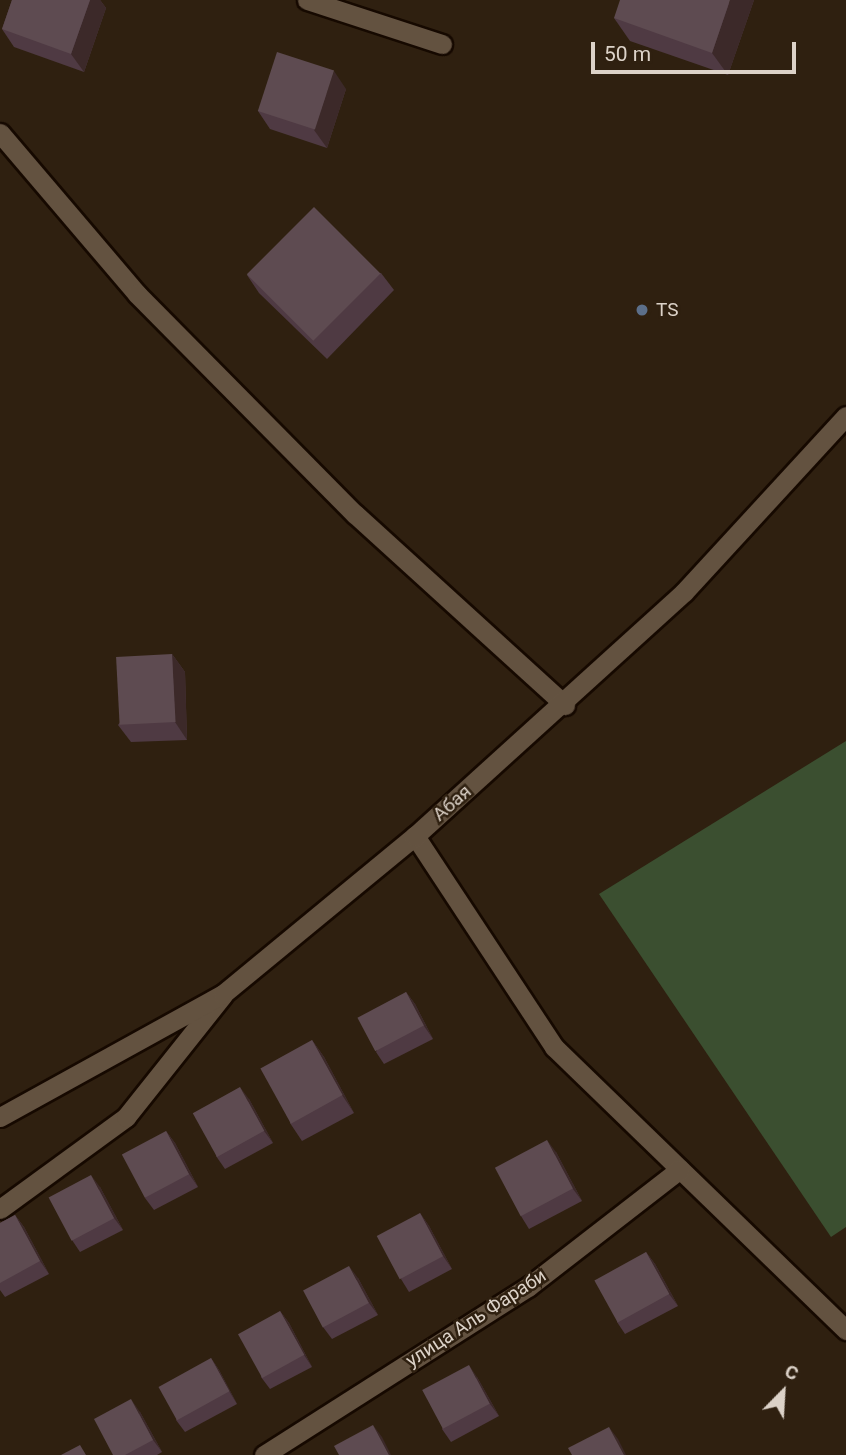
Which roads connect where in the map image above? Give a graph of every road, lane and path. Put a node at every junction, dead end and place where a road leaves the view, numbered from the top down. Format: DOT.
graph roads {
  1 [pos="307,0"];
  2 [pos="442,44"];
  3 [pos="0,133"];
  4 [pos="846,416"];
  5 [pos="565,705"];
  6 [pos="415,836"];
  7 [pos="223,994"];
  8 [pos="0,1117"];
  9 [pos="680,1169"];
  10 [pos="0,1209"];
  11 [pos="846,1330"];
  12 [pos="264,1455"];
  1 -- 2 [label="street"];
  3 -- 5 [label="street"];
  4 -- 5 [label="street, Абая"];
  5 -- 6 [label="street, Абая"];
  6 -- 7 [label="street, Абая"];
  6 -- 9 [label="street"];
  7 -- 8 [label="street, Абая"];
  7 -- 10 [label="street"];
  9 -- 11 [label="street"];
  9 -- 12 [label="street, улица Аль Фараби"];
}
